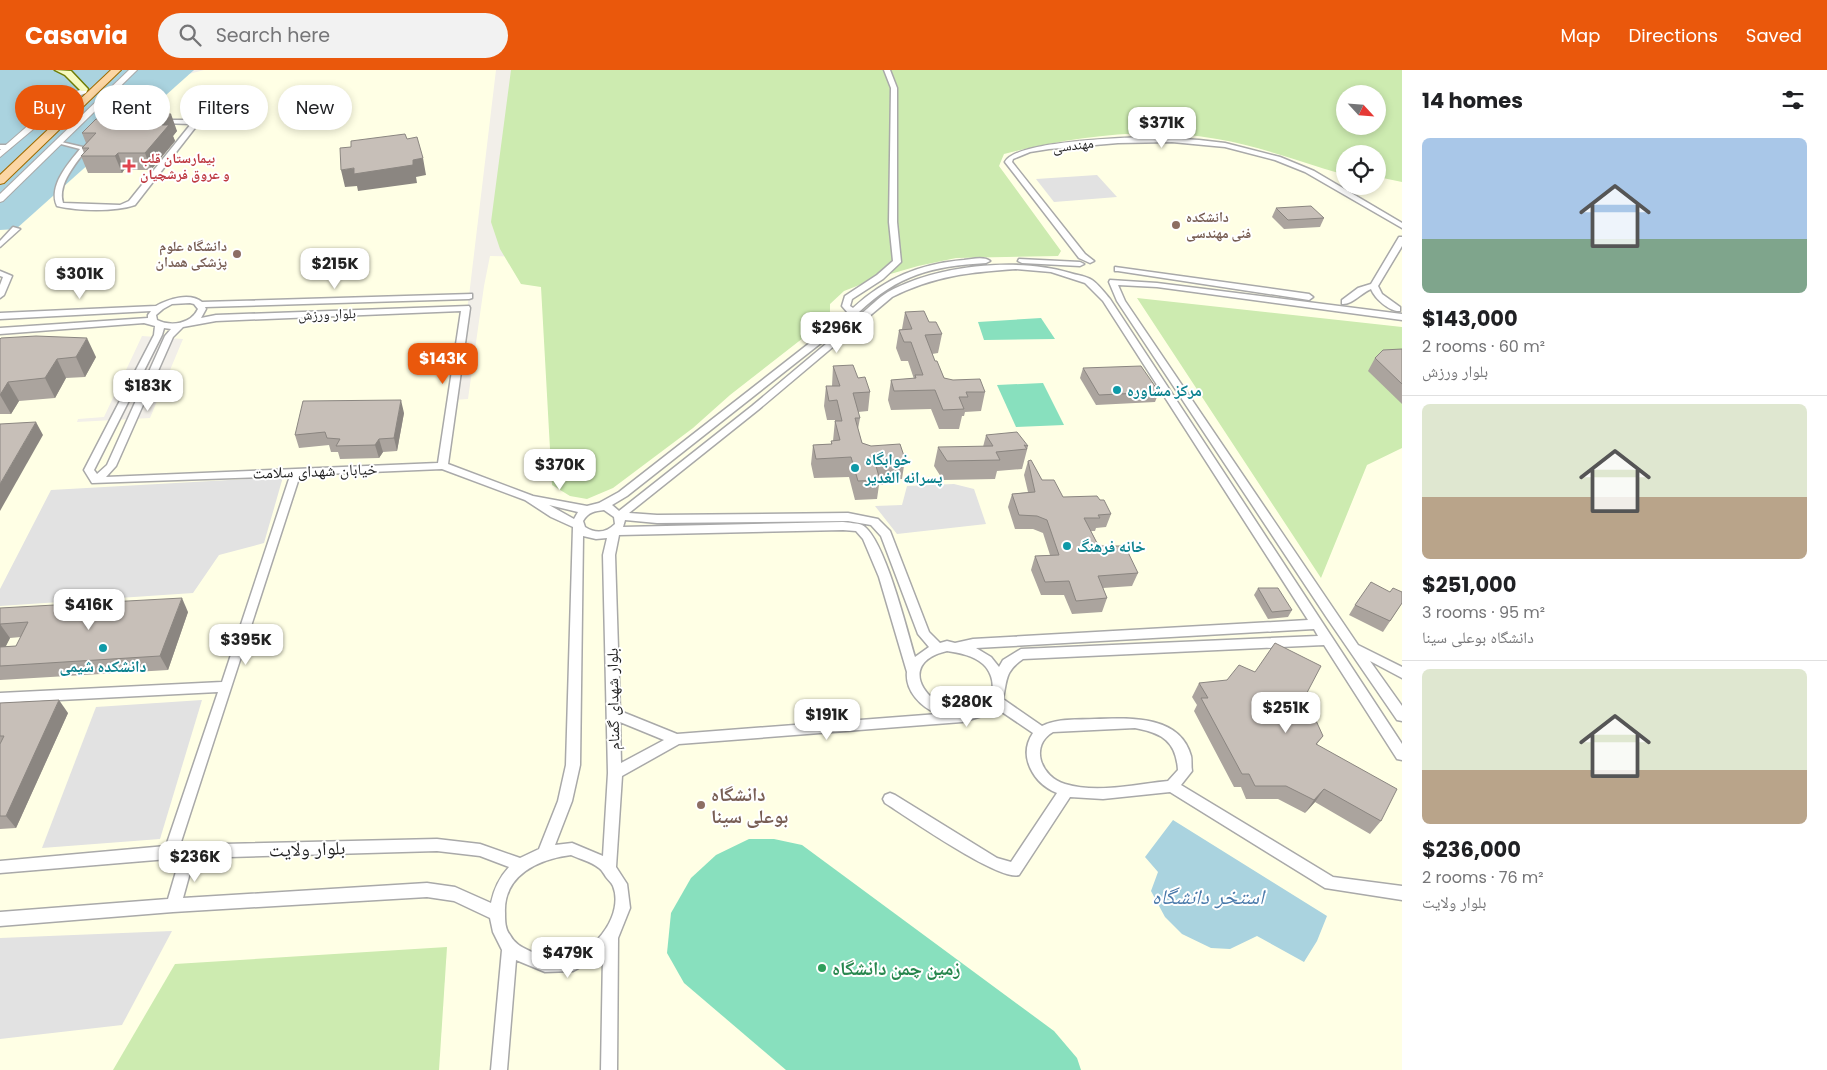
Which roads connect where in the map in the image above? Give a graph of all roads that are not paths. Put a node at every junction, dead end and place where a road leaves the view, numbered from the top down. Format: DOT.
graph roads {
  1 [pos="59,70"];
  2 [pos="105,70"];
  3 [pos="116,70"];
  4 [pos="132,70"];
  5 [pos="886,70"];
  6 [pos="81,85"];
  7 [pos="84,90"];
  8 [pos="170,121"];
  9 [pos="25,130"];
  10 [pos="41,130"];
  11 [pos="59,142"];
  12 [pos="90,142"];
  13 [pos="4,147"];
  14 [pos="84,148"];
  15 [pos="0,154"];
  16 [pos="0,168"];
  17 [pos="0,181"];
  18 [pos="0,199"];
  19 [pos="1402,226"];
  20 [pos="16,230"];
  21 [pos="1402,239"];
  22 [pos="0,245"];
  23 [pos="1090,261"];
  24 [pos="1080,264"];
  25 [pos="1118,269"];
  26 [pos="0,273"];
  27 [pos="1374,286"];
  28 [pos="0,295"];
  29 [pos="468,296"];
  30 [pos="1345,302"];
  31 [pos="201,305"];
  32 [pos="159,308"];
  33 [pos="1400,312"];
  34 [pos="858,315"];
  35 [pos="0,316"];
  36 [pos="183,324"];
  37 [pos="158,325"];
  38 [pos="0,331"];
  39 [pos="134,412"];
  40 [pos="118,413"];
  41 [pos="443,466"];
  42 [pos="296,472"];
  43 [pos="96,481"];
  44 [pos="529,498"];
  45 [pos="601,507"];
  46 [pos="587,510"];
  47 [pos="619,516"];
  48 [pos="578,525"];
  49 [pos="614,531"];
  50 [pos="1316,624"];
  51 [pos="1326,640"];
  52 [pos="1352,646"];
  53 [pos="957,647"];
  54 [pos="938,648"];
  55 [pos="913,672"];
  56 [pos="1402,673"];
  57 [pos="1000,679"];
  58 [pos="226,686"];
  59 [pos="0,698"];
  60 [pos="996,702"];
  61 [pos="613,714"];
  62 [pos="973,714"];
  63 [pos="1402,716"];
  64 [pos="1041,732"];
  65 [pos="677,738"];
  66 [pos="1402,755"];
  67 [pos="615,773"];
  68 [pos="1172,786"];
  69 [pos="1067,790"];
  70 [pos="890,799"];
  71 [pos="171,852"];
  72 [pos="189,852"];
  73 [pos="544,853"];
  74 [pos="521,865"];
  75 [pos="0,866"];
  76 [pos="609,867"];
  77 [pos="1402,893"];
  78 [pos="173,905"];
  79 [pos="496,913"];
  80 [pos="0,919"];
  81 [pos="611,938"];
  82 [pos="510,948"];
  83 [pos="499,1070"];
  84 [pos="609,1070"];
  1 -- 6 [label="main road"];
  2 -- 7 [label="main road"];
  3 -- 17 [label="main road"];
  4 -- 11 [label="street"];
  5 -- 34 [label="street"];
  8 -- 14 [label="street"];
  9 -- 13 [label="street"];
  10 -- 16 [label="main road"];
  11 -- 14 [label="street"];
  11 -- 18 [label="street"];
  12 -- 14 [label="street"];
  13 -- 15 [label="street"];
  19 -- 23 [label="street, مهندسی"];
  20 -- 22 [label="street"];
  21 -- 27 [label="street"];
  24 -- 34 [label="street"];
  25 -- 30 [label="street"];
  26 -- 28 [label="street"];
  27 -- 30 [label="street"];
  27 -- 33 [label="street"];
  29 -- 31 [label="street, بلوار ورزش"];
  30 -- 33 [label="street"];
  31 -- 32 [label="street, بلوار ورزش"];
  31 -- 36 [label="street"];
  32 -- 35 [label="street, بلوار ورزش"];
  32 -- 37 [label="street"];
  33 -- 52 [label="street"];
  34 -- 45 [label="street"];
  34 -- 47 [label="street"];
  34 -- 50 [label="street"];
  36 -- 37 [label="street, بلوار ورزش"];
  36 -- 39 [label="street"];
  36 -- 41 [label="street, بلوار ورزش"];
  37 -- 38 [label="street, بلوار ورزش"];
  37 -- 40 [label="street"];
  39 -- 40 [label="street"];
  39 -- 43 [label="street"];
  40 -- 43 [label="street"];
  41 -- 42 [label="street, خیابان شهدای سلامت"];
  41 -- 44 [label="street, خیابان شهدای سلامت"];
  42 -- 43 [label="street, خیابان شهدای سلامت"];
  42 -- 58 [label="street"];
  44 -- 46 [label="street, خیابان شهدای سلامت"];
  44 -- 48 [label="street, خیابان شهدای سلامت"];
  45 -- 46 [label="street"];
  45 -- 47 [label="street"];
  46 -- 48 [label="street"];
  47 -- 49 [label="street"];
  47 -- 54 [label="street"];
  48 -- 49 [label="street"];
  48 -- 73 [label="street"];
  49 -- 55 [label="street"];
  49 -- 61 [label="street, بلوار شهدای گمنام"];
  50 -- 51 [label="street"];
  50 -- 53 [label="street"];
  51 -- 57 [label="street"];
  51 -- 66 [label="street"];
  52 -- 56 [label="street"];
  52 -- 63 [label="street"];
  53 -- 54 [label="street"];
  53 -- 57 [label="street"];
  54 -- 55 [label="street"];
  55 -- 62 [label="street"];
  57 -- 60 [label="street"];
  58 -- 59 [label="street"];
  58 -- 71 [label="street"];
  60 -- 62 [label="street"];
  60 -- 64 [label="street"];
  61 -- 65 [label="street"];
  61 -- 67 [label="street, بلوار شهدای گمنام"];
  62 -- 65 [label="street"];
  64 -- 68 [label="street"];
  64 -- 69 [label="street"];
  65 -- 67 [label="street"];
  67 -- 76 [label="street, بلوار شهدای گمنام"];
  68 -- 69 [label="street"];
  68 -- 77 [label="street"];
  69 -- 70 [label="street"];
  71 -- 72 [label="street, بلوار ولایت"];
  71 -- 75 [label="street, بلوار ولایت"];
  72 -- 74 [label="street, بلوار ولایت"];
  72 -- 78 [label="street"];
  73 -- 74 [label="street"];
  73 -- 76 [label="street"];
  74 -- 79 [label="street"];
  76 -- 81 [label="street"];
  78 -- 79 [label="street"];
  78 -- 80 [label="street"];
  79 -- 82 [label="street"];
  81 -- 82 [label="street"];
  81 -- 84 [label="street"];
  82 -- 83 [label="street"];
}
